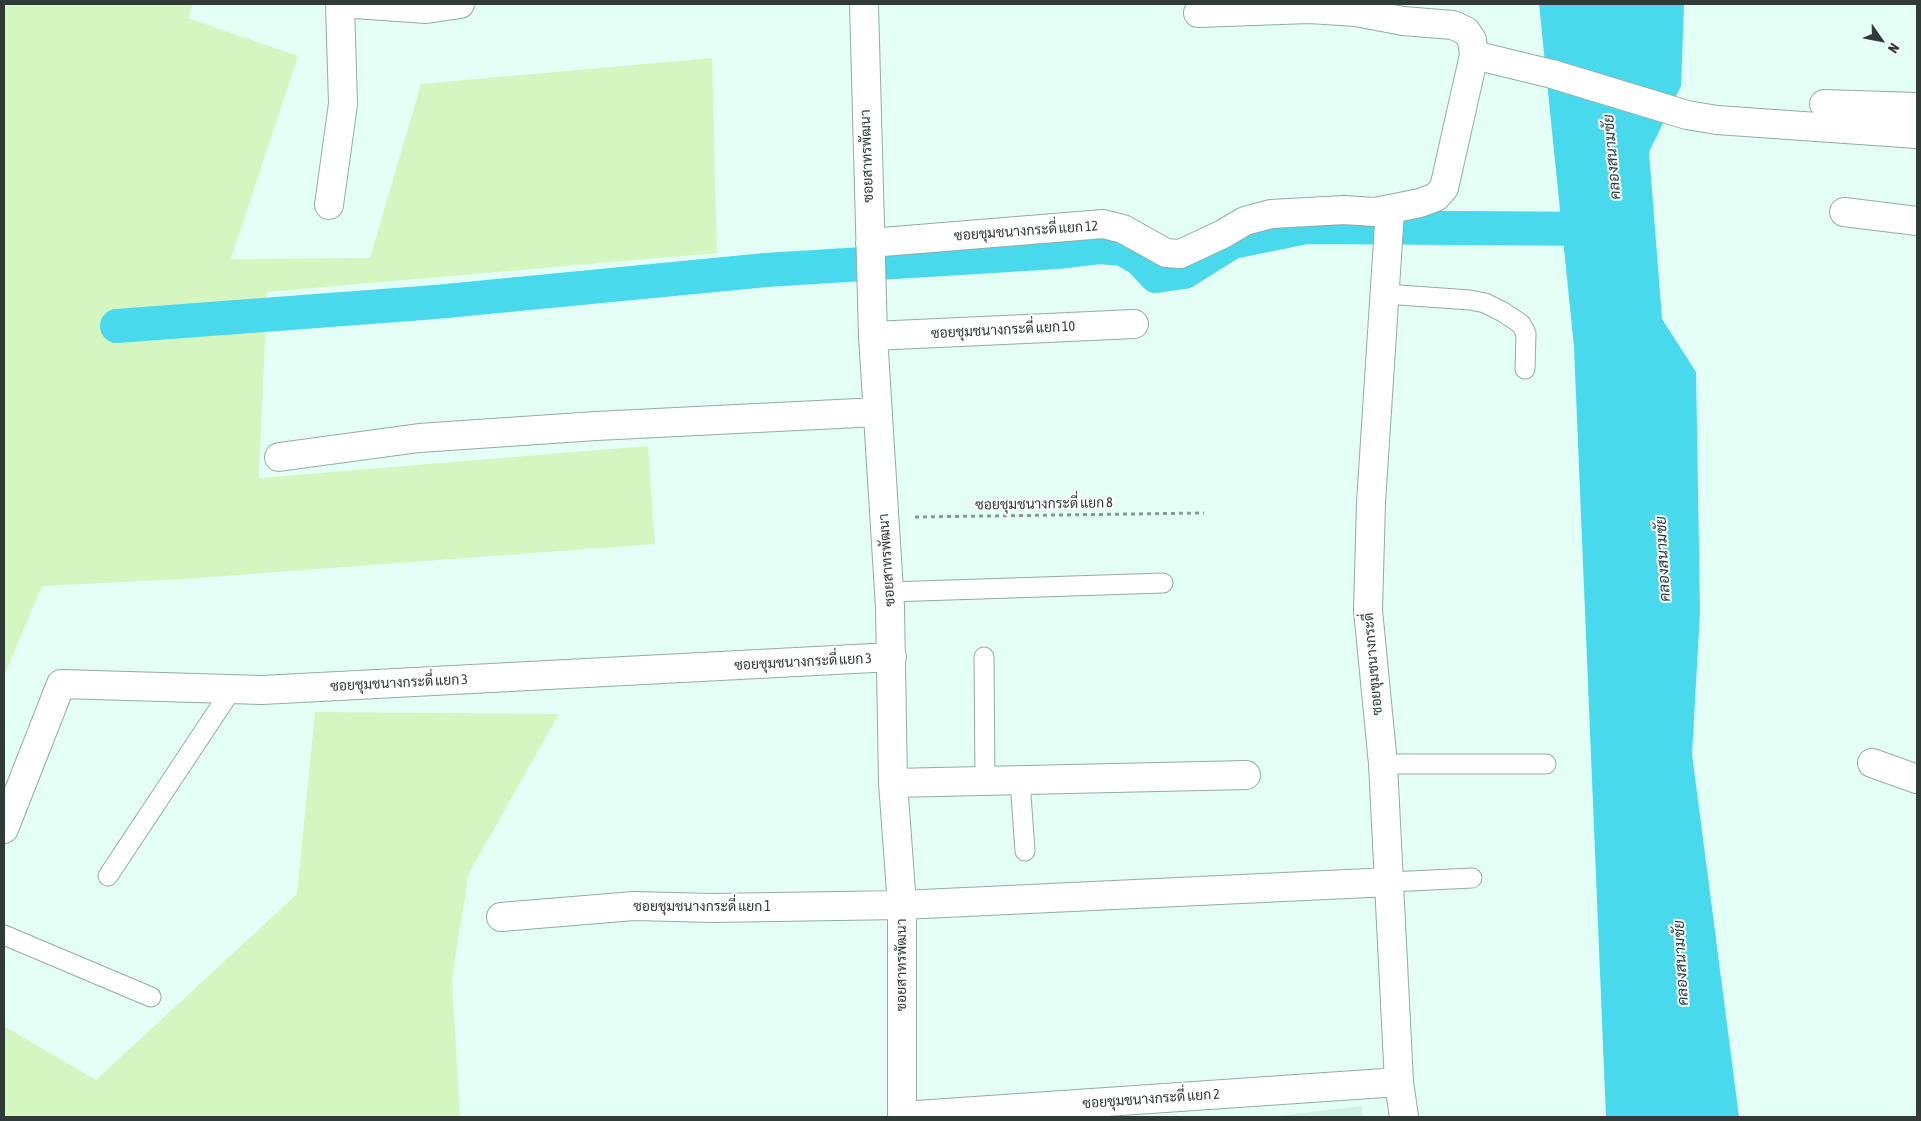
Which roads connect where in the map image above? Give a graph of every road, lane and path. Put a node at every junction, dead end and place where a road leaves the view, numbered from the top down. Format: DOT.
graph roads {
  1 [pos="340,4"];
  2 [pos="354,4"];
  3 [pos="460,4"];
  4 [pos="864,4"];
  5 [pos="1198,13"];
  6 [pos="1474,55"];
  7 [pos="1824,104"];
  8 [pos="1917,107"];
  9 [pos="1917,134"];
  10 [pos="329,206"];
  11 [pos="1844,212"];
  12 [pos="1389,221"];
  13 [pos="1917,221"];
  14 [pos="870,245"];
  15 [pos="1384,294"];
  16 [pos="1134,324"];
  17 [pos="873,336"];
  18 [pos="1525,369"];
  19 [pos="878,412"];
  20 [pos="279,456"];
  21 [pos="1204,513"];
  22 [pos="884,518"];
  23 [pos="1163,583"];
  24 [pos="889,592"];
  25 [pos="892,657"];
  26 [pos="984,657"];
  27 [pos="232,689"];
  28 [pos="1872,763"];
  29 [pos="1383,764"];
  30 [pos="1546,764"];
  31 [pos="1246,775"];
  32 [pos="1917,778"];
  33 [pos="985,781"];
  34 [pos="1020,781"];
  35 [pos="894,784"];
  36 [pos="4,829"];
  37 [pos="1025,851"];
  38 [pos="108,876"];
  39 [pos="1472,878"];
  40 [pos="1390,882"];
  41 [pos="902,905"];
  42 [pos="501,916"];
  43 [pos="4,935"];
  44 [pos="151,998"];
  45 [pos="1399,1082"];
  46 [pos="902,1116"];
  47 [pos="1404,1117"];
  1 -- 10 [label="street"];
  2 -- 3 [label="street"];
  4 -- 14 [label="street, ซอยสาทรพัฒนา"];
  5 -- 6 [label="street"];
  6 -- 9 [label="street"];
  6 -- 12 [label="street, ซอยชุมชนางกระดี่ แยก 12"];
  7 -- 8 [label="street"];
  11 -- 13 [label="street"];
  12 -- 14 [label="street, ซอยชุมชนางกระดี่ แยก 12"];
  12 -- 15 [label="street, ซอยชุมชนางกระดี่"];
  14 -- 17 [label="street, ซอยสาทรพัฒนา"];
  15 -- 18 [label="lane"];
  15 -- 29 [label="street, ซอยชุมชนางกระดี่"];
  16 -- 17 [label="street, ซอยชุมชนางกระดี่ แยก 10"];
  17 -- 19 [label="street, ซอยสาทรพัฒนา"];
  19 -- 20 [label="street"];
  19 -- 22 [label="street, ซอยสาทรพัฒนา"];
  21 -- 22 [label="path, ซอยชุมชนางกระดี่ แยก 8"];
  22 -- 24 [label="street, ซอยสาทรพัฒนา"];
  23 -- 24 [label="lane"];
  24 -- 25 [label="street, ซอยสาทรพัฒนา"];
  25 -- 27 [label="street, ซอยชุมชนางกระดี่ แยก 3"];
  25 -- 35 [label="street, ซอยสาทรพัฒนา"];
  26 -- 33 [label="lane"];
  27 -- 36 [label="street, ซอยชุมชนางกระดี่ แยก 3"];
  27 -- 38 [label="lane"];
  28 -- 32 [label="street"];
  29 -- 30 [label="lane"];
  29 -- 40 [label="street, ซอยชุมชนางกระดี่"];
  31 -- 34 [label="street"];
  33 -- 34 [label="street"];
  33 -- 35 [label="street"];
  34 -- 37 [label="lane"];
  35 -- 41 [label="street, ซอยสาทรพัฒนา"];
  39 -- 40 [label="lane"];
  40 -- 41 [label="street, ซอยชุมชนางกระดี่ แยก 1"];
  40 -- 45 [label="street, ซอยชุมชนางกระดี่"];
  41 -- 42 [label="street, ซอยชุมชนางกระดี่ แยก 1"];
  41 -- 46 [label="street, ซอยสาทรพัฒนา"];
  43 -- 44 [label="lane"];
  45 -- 46 [label="street, ซอยชุมชนางกระดี่ แยก 2"];
  45 -- 47 [label="street, ซอยชุมชนางกระดี่"];
}
